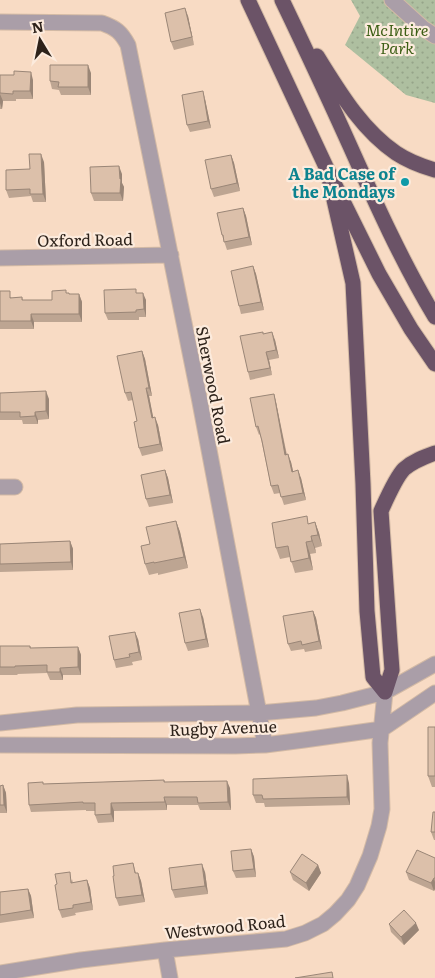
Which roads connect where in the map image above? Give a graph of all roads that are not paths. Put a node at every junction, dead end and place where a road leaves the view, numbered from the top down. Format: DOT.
graph roads {
  1 [pos="248,0"];
  2 [pos="284,0"];
  3 [pos="392,0"];
  4 [pos="0,22"];
  5 [pos="435,36"];
  6 [pos="327,168"];
  7 [pos="435,170"];
  8 [pos="171,255"];
  9 [pos="0,258"];
  10 [pos="435,317"];
  11 [pos="435,364"];
  12 [pos="435,453"];
  13 [pos="435,664"];
  14 [pos="385,692"];
  15 [pos="435,693"];
  16 [pos="259,713"];
  17 [pos="0,723"];
  18 [pos="382,729"];
  19 [pos="0,745"];
  20 [pos="265,745"];
  21 [pos="165,950"];
  22 [pos="0,973"];
  23 [pos="170,978"];
  1 -- 6 [label="highway"];
  2 -- 7 [label="highway"];
  2 -- 10 [label="highway"];
  3 -- 5 [label="street"];
  4 -- 8 [label="street, Sherwood Road"];
  6 -- 11 [label="highway"];
  6 -- 14 [label="highway"];
  8 -- 9 [label="street, Oxford Road"];
  8 -- 16 [label="street, Sherwood Road"];
  12 -- 14 [label="highway"];
  13 -- 14 [label="street, Rugby Avenue"];
  14 -- 16 [label="street, Rugby Avenue"];
  14 -- 18 [label="street, Westwood Road"];
  15 -- 18 [label="street, Rugby Avenue"];
  16 -- 17 [label="street, Rugby Avenue"];
  16 -- 20 [label="street, Sherwood Road"];
  18 -- 20 [label="street, Rugby Avenue"];
  18 -- 21 [label="street, Westwood Road"];
  19 -- 20 [label="street, Rugby Avenue"];
  21 -- 22 [label="street, Westwood Road"];
  21 -- 23 [label="street"];
}
